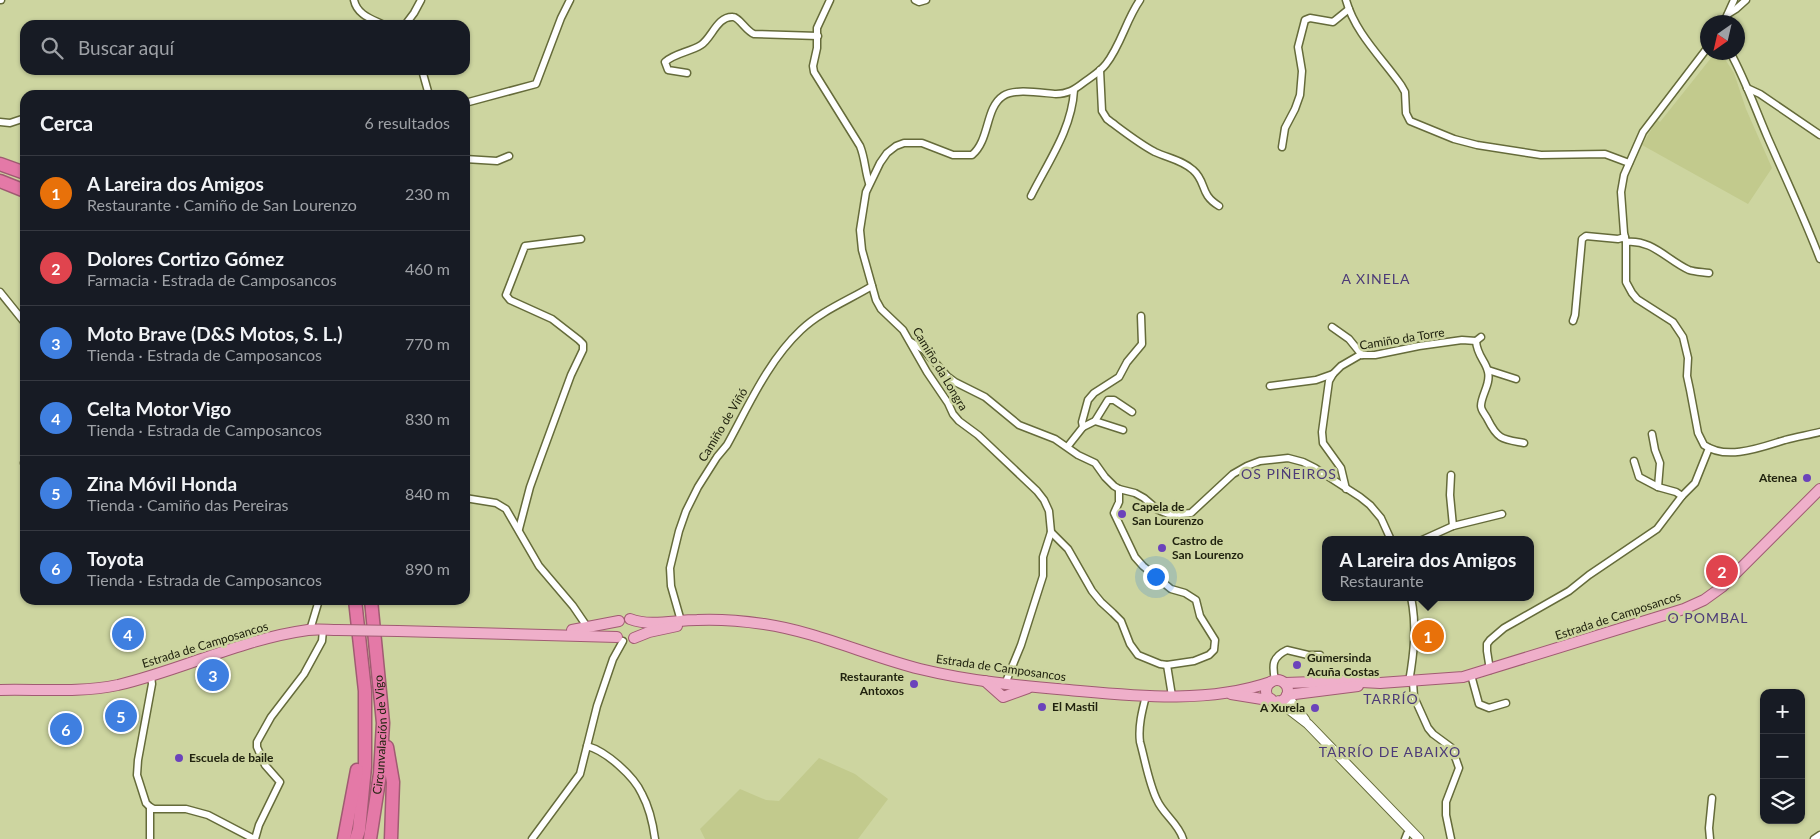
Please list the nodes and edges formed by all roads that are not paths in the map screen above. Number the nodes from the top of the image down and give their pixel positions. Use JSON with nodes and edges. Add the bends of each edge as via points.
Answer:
{"nodes":[{"id":1,"x":354,"y":0,"type":"edge"},
{"id":2,"x":421,"y":0,"type":"edge"},
{"id":3,"x":570,"y":0,"type":"edge"},
{"id":4,"x":830,"y":0,"type":"edge"},
{"id":5,"x":915,"y":0,"type":"edge"},
{"id":6,"x":926,"y":0,"type":"edge"},
{"id":7,"x":1140,"y":0,"type":"edge"},
{"id":8,"x":1346,"y":0,"type":"edge"},
{"id":9,"x":1734,"y":0,"type":"edge"},
{"id":10,"x":1746,"y":0,"type":"edge"},
{"id":11,"x":1349,"y":9,"type":"junction"},
{"id":12,"x":1727,"y":15,"type":"joint"},
{"id":13,"x":374,"y":20,"type":"edge"},
{"id":14,"x":409,"y":20,"type":"edge"},
{"id":15,"x":818,"y":36,"type":"junction"},
{"id":16,"x":1700,"y":57,"type":"edge"},
{"id":17,"x":1734,"y":60,"type":"edge"},
{"id":18,"x":1100,"y":70,"type":"junction"},
{"id":19,"x":686,"y":73,"type":"dead end"},
{"id":20,"x":423,"y":75,"type":"edge"},
{"id":21,"x":1747,"y":88,"type":"junction"},
{"id":22,"x":428,"y":90,"type":"edge"},
{"id":23,"x":1074,"y":90,"type":"junction"},
{"id":24,"x":470,"y":102,"type":"edge"},
{"id":25,"x":20,"y":120,"type":"edge"},
{"id":26,"x":0,"y":122,"type":"edge"},
{"id":27,"x":1820,"y":135,"type":"edge"},
{"id":28,"x":1282,"y":147,"type":"dead end"},
{"id":29,"x":508,"y":156,"type":"dead end"},
{"id":30,"x":470,"y":159,"type":"edge"},
{"id":31,"x":1629,"y":163,"type":"junction"},
{"id":32,"x":0,"y":164,"type":"edge"},
{"id":33,"x":20,"y":171,"type":"edge"},
{"id":34,"x":0,"y":181,"type":"edge"},
{"id":35,"x":869,"y":183,"type":"junction"},
{"id":36,"x":20,"y":189,"type":"edge"},
{"id":37,"x":1030,"y":196,"type":"dead end"},
{"id":38,"x":1219,"y":206,"type":"dead end"},
{"id":39,"x":581,"y":239,"type":"dead end"},
{"id":40,"x":1625,"y":240,"type":"junction"},
{"id":41,"x":1820,"y":259,"type":"edge"},
{"id":42,"x":1709,"y":273,"type":"dead end"},
{"id":43,"x":872,"y":286,"type":"junction"},
{"id":44,"x":0,"y":292,"type":"edge"},
{"id":45,"x":20,"y":316,"type":"edge"},
{"id":46,"x":1142,"y":316,"type":"dead end"},
{"id":47,"x":1573,"y":321,"type":"dead end"},
{"id":48,"x":1332,"y":327,"type":"dead end"},
{"id":49,"x":909,"y":340,"type":"junction"},
{"id":50,"x":1362,"y":355,"type":"junction"},
{"id":51,"x":1488,"y":370,"type":"junction"},
{"id":52,"x":1333,"y":374,"type":"junction"},
{"id":53,"x":1516,"y":379,"type":"dead end"},
{"id":54,"x":1270,"y":386,"type":"dead end"},
{"id":55,"x":1132,"y":412,"type":"dead end"},
{"id":56,"x":1095,"y":421,"type":"junction"},
{"id":57,"x":1083,"y":427,"type":"junction"},
{"id":58,"x":1123,"y":430,"type":"dead end"},
{"id":59,"x":1820,"y":432,"type":"edge"},
{"id":60,"x":1652,"y":434,"type":"dead end"},
{"id":61,"x":1524,"y":443,"type":"dead end"},
{"id":62,"x":1068,"y":446,"type":"junction"},
{"id":63,"x":1709,"y":448,"type":"junction"},
{"id":64,"x":1634,"y":461,"type":"dead end"},
{"id":65,"x":1450,"y":475,"type":"dead end"},
{"id":66,"x":1658,"y":487,"type":"junction"},
{"id":67,"x":1820,"y":488,"type":"edge"},
{"id":68,"x":1119,"y":489,"type":"junction"},
{"id":69,"x":1346,"y":489,"type":"junction"},
{"id":70,"x":1682,"y":496,"type":"junction"},
{"id":71,"x":470,"y":499,"type":"edge"},
{"id":72,"x":1502,"y":514,"type":"dead end"},
{"id":73,"x":1453,"y":526,"type":"junction"},
{"id":74,"x":519,"y":529,"type":"junction"},
{"id":75,"x":1050,"y":532,"type":"junction"},
{"id":76,"x":1389,"y":536,"type":"edge"},
{"id":77,"x":1431,"y":536,"type":"edge"},
{"id":78,"x":1412,"y":601,"type":"edge"},
{"id":79,"x":318,"y":605,"type":"edge"},
{"id":80,"x":356,"y":605,"type":"edge"},
{"id":81,"x":371,"y":605,"type":"edge"},
{"id":82,"x":630,"y":619,"type":"junction"},
{"id":83,"x":619,"y":621,"type":"junction"},
{"id":84,"x":681,"y":621,"type":"junction"},
{"id":85,"x":718,"y":621,"type":"junction"},
{"id":86,"x":586,"y":625,"type":"junction"},
{"id":87,"x":310,"y":630,"type":"junction"},
{"id":88,"x":323,"y":630,"type":"junction"},
{"id":89,"x":539,"y":634,"type":"junction"},
{"id":90,"x":634,"y":638,"type":"junction"},
{"id":91,"x":620,"y":639,"type":"junction"},
{"id":92,"x":1320,"y":655,"type":"dead end"},
{"id":93,"x":1167,"y":665,"type":"junction"},
{"id":94,"x":1490,"y":670,"type":"junction"},
{"id":95,"x":1471,"y":675,"type":"junction"},
{"id":96,"x":151,"y":676,"type":"junction"},
{"id":97,"x":985,"y":681,"type":"junction"},
{"id":98,"x":1273,"y":681,"type":"junction"},
{"id":99,"x":1411,"y":682,"type":"junction"},
{"id":100,"x":1285,"y":683,"type":"junction"},
{"id":101,"x":1380,"y":683,"type":"junction"},
{"id":102,"x":1005,"y":684,"type":"junction"},
{"id":103,"x":1031,"y":687,"type":"junction"},
{"id":104,"x":0,"y":690,"type":"edge"},
{"id":105,"x":365,"y":691,"type":"junction"},
{"id":106,"x":1227,"y":693,"type":"junction"},
{"id":107,"x":1004,"y":694,"type":"junction"},
{"id":108,"x":1306,"y":694,"type":"junction"},
{"id":109,"x":1287,"y":695,"type":"junction"},
{"id":110,"x":1146,"y":696,"type":"junction"},
{"id":111,"x":1172,"y":696,"type":"junction"},
{"id":112,"x":1274,"y":700,"type":"junction"},
{"id":113,"x":1506,"y":703,"type":"dead end"},
{"id":114,"x":1297,"y":706,"type":"junction"},
{"id":115,"x":383,"y":723,"type":"junction"},
{"id":116,"x":1308,"y":724,"type":"junction"},
{"id":117,"x":587,"y":746,"type":"junction"},
{"id":118,"x":1712,"y":798,"type":"dead end"},
{"id":119,"x":150,"y":807,"type":"junction"},
{"id":120,"x":1411,"y":831,"type":"junction"},
{"id":121,"x":1820,"y":835,"type":"edge"},
{"id":122,"x":150,"y":839,"type":"edge"},
{"id":123,"x":255,"y":839,"type":"edge"},
{"id":124,"x":344,"y":839,"type":"edge"},
{"id":125,"x":356,"y":839,"type":"edge"},
{"id":126,"x":370,"y":839,"type":"edge"},
{"id":127,"x":391,"y":839,"type":"edge"},
{"id":128,"x":532,"y":839,"type":"edge"},
{"id":129,"x":655,"y":839,"type":"edge"},
{"id":130,"x":1183,"y":839,"type":"edge"},
{"id":131,"x":1405,"y":839,"type":"edge"},
{"id":132,"x":1419,"y":839,"type":"edge"},
{"id":133,"x":1451,"y":839,"type":"edge"},
{"id":134,"x":1710,"y":839,"type":"edge"},
{"id":135,"x":1814,"y":839,"type":"edge"}],
"edges":[{"from":1,"to":13,"type":"street","via":[[362,14]]},
{"from":2,"to":14,"type":"street"},
{"from":3,"to":24,"type":"street","via":[[536,84]]},
{"from":4,"to":15,"type":"street","via":[[818,21]]},
{"from":5,"to":6,"type":"street"},
{"from":7,"to":18,"type":"street","name":"Camiño da Longra","via":[[1115,50]]},
{"from":8,"to":11,"type":"street"},
{"from":9,"to":12,"type":"street"},
{"from":10,"to":12,"type":"street"},
{"from":11,"to":28,"type":"street","via":[[1333,22],[1305,20],[1298,47],[1302,70],[1300,95]]},
{"from":11,"to":31,"type":"street","via":[[1372,48],[1405,92],[1406,113],[1410,121],[1477,145],[1541,156],[1605,154]]},
{"from":15,"to":19,"type":"street","via":[[754,34],[732,17],[718,25],[699,47],[665,62],[668,70]]},
{"from":15,"to":35,"type":"street","via":[[814,72],[864,154]]},
{"from":16,"to":31,"type":"street","via":[[1649,122]]},
{"from":17,"to":21,"type":"street"},
{"from":18,"to":23,"type":"street","name":"Camiño da Longra"},
{"from":18,"to":38,"type":"street","via":[[1102,111],[1107,119],[1155,152],[1194,170],[1208,197]]},
{"from":20,"to":22,"type":"street"},
{"from":21,"to":27,"type":"street"},
{"from":21,"to":41,"type":"street"},
{"from":23,"to":35,"type":"street","name":"Camiño da Longra","via":[[1059,94],[1007,93],[997,101],[981,143],[972,155],[953,155],[922,143],[904,143],[887,153]]},
{"from":23,"to":37,"type":"street","via":[[1066,130]]},
{"from":25,"to":26,"type":"street"},
{"from":29,"to":30,"type":"street","via":[[497,161]]},
{"from":31,"to":40,"type":"street","via":[[1621,184]]},
{"from":32,"to":33,"type":"highway"},
{"from":34,"to":36,"type":"highway"},
{"from":35,"to":43,"type":"street","name":"Camiño da Longra","via":[[860,241]]},
{"from":39,"to":74,"type":"street","via":[[525,246],[506,295],[510,300],[552,319],[583,344],[533,479]]},
{"from":40,"to":42,"type":"street","via":[[1646,244],[1688,269]]},
{"from":40,"to":47,"type":"street","via":[[1586,236],[1582,239]]},
{"from":40,"to":63,"type":"street","via":[[1628,287],[1637,299],[1673,322],[1683,338],[1698,433]]},
{"from":43,"to":49,"type":"street","name":"Camiño da Longra","via":[[881,309]]},
{"from":43,"to":84,"type":"street","name":"Camiño de Viñó","via":[[816,318],[780,352],[727,445],[698,488],[679,531],[670,568],[671,586]]},
{"from":44,"to":45,"type":"street"},
{"from":46,"to":57,"type":"street","via":[[1142,344],[1119,377],[1088,400]]},
{"from":48,"to":50,"type":"street"},
{"from":49,"to":62,"type":"street","via":[[924,350],[955,382],[985,397],[1020,425]]},
{"from":49,"to":75,"type":"street","name":"Camiño da Longra","via":[[959,421],[1038,491],[1048,511]]},
{"from":50,"to":51,"type":"street","name":"Camiño da Torre","via":[[1478,339],[1476,349]]},
{"from":50,"to":52,"type":"street","name":"Camiño da Torre","via":[[1348,361]]},
{"from":51,"to":53,"type":"street"},
{"from":51,"to":61,"type":"street","via":[[1482,410],[1498,437]]},
{"from":52,"to":54,"type":"street","via":[[1316,380]]},
{"from":52,"to":69,"type":"street","via":[[1329,381],[1323,443],[1341,468]]},
{"from":55,"to":56,"type":"street","via":[[1111,399]]},
{"from":56,"to":57,"type":"street"},
{"from":56,"to":58,"type":"street"},
{"from":57,"to":62,"type":"street"},
{"from":59,"to":63,"type":"street","via":[[1751,451]]},
{"from":60,"to":66,"type":"street","via":[[1660,463]]},
{"from":62,"to":68,"type":"street","via":[[1095,463],[1105,478]]},
{"from":63,"to":70,"type":"street","via":[[1695,483]]},
{"from":64,"to":66,"type":"street","via":[[1639,477]]},
{"from":65,"to":73,"type":"street"},
{"from":66,"to":70,"type":"street"},
{"from":67,"to":94,"type":"main road","name":"Estrada de Camposancos","via":[[1736,574],[1704,600]]},
{"from":68,"to":69,"type":"street","via":[[1135,493],[1158,510],[1183,515],[1191,513],[1233,474],[1247,466],[1288,458],[1315,468]]},
{"from":68,"to":93,"type":"street","via":[[1119,502],[1114,513],[1135,556],[1158,580],[1196,600],[1200,616],[1215,640],[1214,650],[1209,655]]},
{"from":69,"to":76,"type":"street","via":[[1370,505],[1381,518]]},
{"from":70,"to":94,"type":"street","via":[[1657,529],[1569,591],[1496,634],[1487,644]]},
{"from":71,"to":74,"type":"street","via":[[502,506]]},
{"from":72,"to":73,"type":"street"},
{"from":73,"to":77,"type":"street"},
{"from":74,"to":86,"type":"street","via":[[539,566]]},
{"from":75,"to":93,"type":"street","via":[[1068,549],[1092,591],[1120,621],[1138,655]]},
{"from":75,"to":102,"type":"street","name":"Camiño da Longra","via":[[1043,557],[1043,576]]},
{"from":78,"to":99,"type":"street","via":[[1415,643]]},
{"from":79,"to":87,"type":"street"},
{"from":80,"to":105,"type":"highway","name":"Circunvalación de Vigo"},
{"from":81,"to":115,"type":"highway","name":"Circunvalación de Vigo"},
{"from":82,"to":83,"type":"main road","name":"Estrada de Camposancos"},
{"from":82,"to":84,"type":"main road","name":"Estrada de Camposancos","via":[[641,623]]},
{"from":82,"to":90,"type":"main road","via":[[637,628]]},
{"from":83,"to":86,"type":"main road","name":"Estrada de Camposancos"},
{"from":83,"to":91,"type":"main road","via":[[615,627]]},
{"from":84,"to":85,"type":"main road","name":"Estrada de Camposancos"},
{"from":85,"to":90,"type":"main road","name":"Estrada de Camposancos","via":[[676,626]]},
{"from":85,"to":97,"type":"main road","name":"Estrada de Camposancos","via":[[784,627],[919,669]]},
{"from":86,"to":89,"type":"main road","name":"Estrada de Camposancos"},
{"from":87,"to":88,"type":"main road","name":"Estrada de Camposancos"},
{"from":87,"to":96,"type":"main road","name":"Estrada de Camposancos","via":[[255,641]]},
{"from":88,"to":89,"type":"main road","name":"Estrada de Camposancos","bridge":true},
{"from":88,"to":123,"type":"street","via":[[322,641],[304,674],[271,717],[257,742],[265,765],[280,782]]},
{"from":89,"to":91,"type":"main road","name":"Estrada de Camposancos"},
{"from":90,"to":91,"type":"main road","name":"Estrada de Camposancos"},
{"from":91,"to":117,"type":"street"},
{"from":92,"to":98,"type":"street","via":[[1281,652],[1273,664]]},
{"from":93,"to":111,"type":"street"},
{"from":94,"to":95,"type":"main road","name":"Estrada de Camposancos"},
{"from":95,"to":99,"type":"main road","name":"Estrada de Camposancos"},
{"from":95,"to":113,"type":"street","via":[[1479,704],[1489,708]]},
{"from":96,"to":104,"type":"main road","name":"Estrada de Camposancos","via":[[82,689]]},
{"from":96,"to":119,"type":"street","via":[[137,776]]},
{"from":97,"to":102,"type":"main road","name":"Estrada de Camposancos"},
{"from":97,"to":107,"type":"main road"},
{"from":98,"to":100,"type":"main road","name":"Estrada de Camposancos"},
{"from":98,"to":106,"type":"main road","name":"Estrada de Camposancos"},
{"from":98,"to":112,"type":"main road","via":[[1267,693]]},
{"from":99,"to":101,"type":"main road","name":"Estrada de Camposancos"},
{"from":99,"to":133,"type":"street","via":[[1428,728],[1452,748],[1459,768],[1446,802]]},
{"from":100,"to":101,"type":"main road","name":"Estrada de Camposancos"},
{"from":100,"to":109,"type":"main road"},
{"from":101,"to":108,"type":"main road","name":"Estrada de Camposancos"},
{"from":102,"to":103,"type":"main road","name":"Estrada de Camposancos"},
{"from":102,"to":107,"type":"main road","via":[[1000,689]]},
{"from":103,"to":107,"type":"main road"},
{"from":103,"to":110,"type":"main road","name":"Estrada de Camposancos"},
{"from":105,"to":124,"type":"highway","via":[[360,703],[357,764]]},
{"from":105,"to":125,"type":"highway","name":"Circunvalación de Vigo","via":[[365,767]]},
{"from":106,"to":111,"type":"main road","name":"Estrada de Camposancos"},
{"from":106,"to":112,"type":"main road","name":"Estrada de Camposancos"},
{"from":108,"to":109,"type":"main road","name":"Estrada de Camposancos"},
{"from":108,"to":114,"type":"street"},
{"from":109,"to":112,"type":"main road","name":"Estrada de Camposancos","via":[[1283,700]]},
{"from":109,"to":114,"type":"street"},
{"from":110,"to":111,"type":"main road","name":"Estrada de Camposancos"},
{"from":110,"to":130,"type":"street","via":[[1140,742],[1157,800]]},
{"from":112,"to":116,"type":"street"},
{"from":114,"to":116,"type":"street"},
{"from":115,"to":126,"type":"highway","name":"Circunvalación de Vigo","via":[[380,774]]},
{"from":115,"to":127,"type":"highway","via":[[393,782]]},
{"from":116,"to":120,"type":"street"},
{"from":117,"to":128,"type":"street","via":[[580,774]]},
{"from":117,"to":129,"type":"street","via":[[597,749],[618,765],[638,786],[654,827]]},
{"from":118,"to":134,"type":"street"},
{"from":119,"to":122,"type":"street"},
{"from":119,"to":123,"type":"street","via":[[186,809]]},
{"from":120,"to":131,"type":"street"},
{"from":120,"to":132,"type":"street"},
{"from":121,"to":135,"type":"street"}]}
